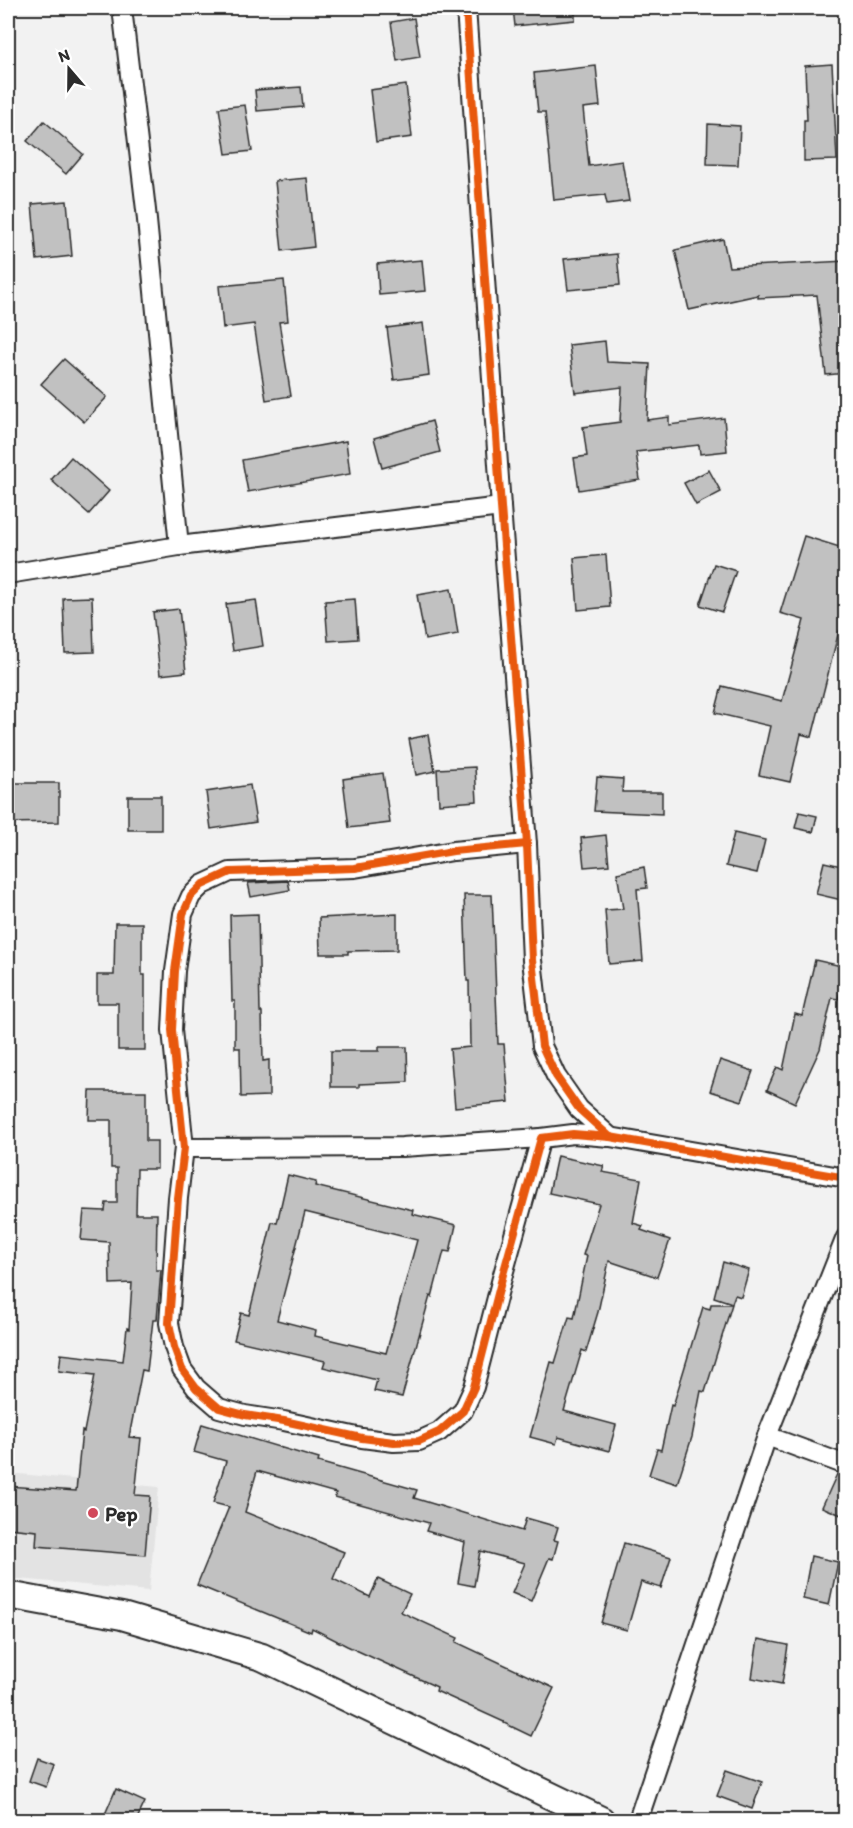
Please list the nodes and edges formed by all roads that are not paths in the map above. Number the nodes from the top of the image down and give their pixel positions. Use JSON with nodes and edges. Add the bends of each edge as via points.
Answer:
{"nodes":[{"id":1,"x":122,"y":8,"type":"edge"},
{"id":2,"x":466,"y":8,"type":"edge"},
{"id":3,"x":501,"y":507,"type":"junction"},
{"id":4,"x":179,"y":546,"type":"junction"},
{"id":5,"x":8,"y":574,"type":"edge"},
{"id":6,"x":527,"y":844,"type":"junction"},
{"id":7,"x":610,"y":1137,"type":"junction"},
{"id":8,"x":541,"y":1138,"type":"junction"},
{"id":9,"x":184,"y":1148,"type":"junction"},
{"id":10,"x":846,"y":1178,"type":"edge"},
{"id":11,"x":846,"y":1237,"type":"edge"},
{"id":12,"x":767,"y":1436,"type":"junction"},
{"id":13,"x":846,"y":1464,"type":"edge"},
{"id":14,"x":8,"y":1595,"type":"edge"},
{"id":15,"x":601,"y":1821,"type":"edge"},
{"id":16,"x":638,"y":1821,"type":"edge"}],
"edges":[{"from":1,"to":4,"type":"street"},
{"from":2,"to":3,"type":"street"},
{"from":3,"to":4,"type":"street"},
{"from":3,"to":6,"type":"street"},
{"from":4,"to":5,"type":"street"},
{"from":6,"to":7,"type":"street","via":[[532,960],[542,1046],[556,1076],[579,1109]]},
{"from":6,"to":9,"type":"street","via":[[453,851],[355,868],[230,872],[202,885],[191,896],[183,914],[175,971],[172,1030]]},
{"from":7,"to":8,"type":"street","via":[[573,1134]]},
{"from":7,"to":10,"type":"street"},
{"from":8,"to":9,"type":"street","via":[[402,1147]]},
{"from":8,"to":9,"type":"street","via":[[474,1387],[463,1411],[439,1432],[419,1441],[394,1442],[219,1408],[182,1369],[169,1323]]},
{"from":11,"to":12,"type":"street"},
{"from":12,"to":13,"type":"street"},
{"from":12,"to":16,"type":"street"},
{"from":14,"to":15,"type":"main road","via":[[122,1616],[262,1657]]}]}
